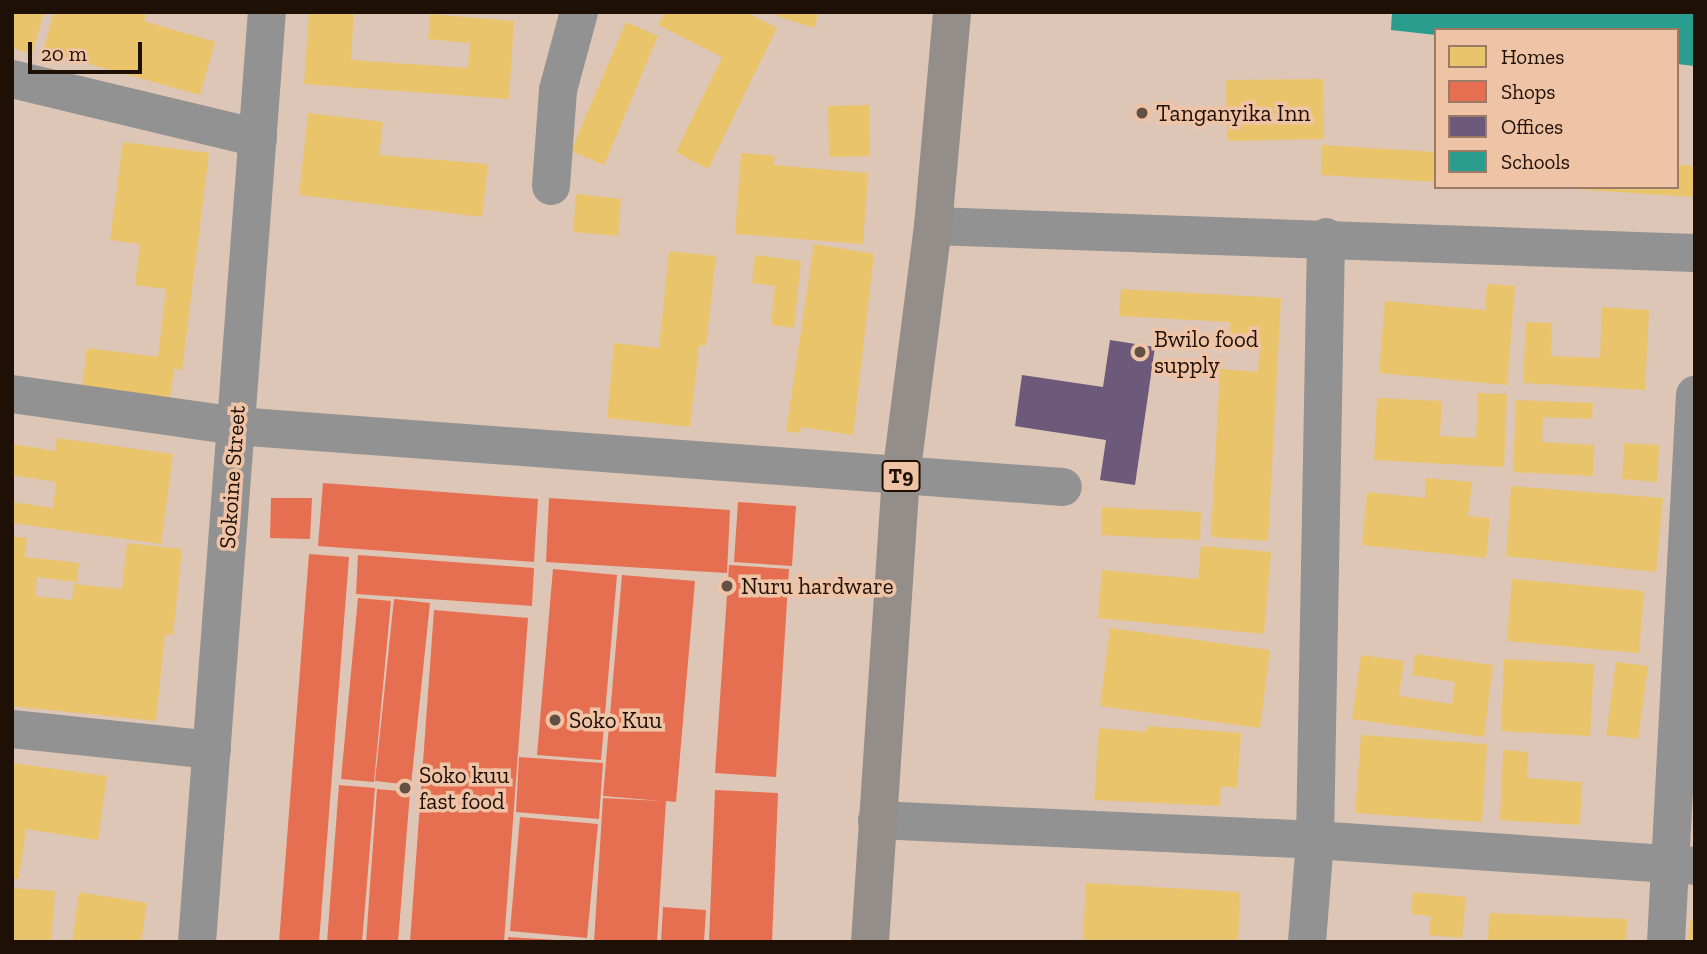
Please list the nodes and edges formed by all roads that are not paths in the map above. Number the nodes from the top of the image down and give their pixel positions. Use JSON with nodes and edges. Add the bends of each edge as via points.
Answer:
{"nodes":[{"id":1,"x":267,"y":12,"type":"edge"},
{"id":2,"x":579,"y":12,"type":"edge"},
{"id":3,"x":952,"y":12,"type":"edge"},
{"id":4,"x":12,"y":79,"type":"edge"},
{"id":5,"x":258,"y":138,"type":"junction"},
{"id":6,"x":551,"y":186,"type":"dead end"},
{"id":7,"x":933,"y":226,"type":"junction"},
{"id":8,"x":1326,"y":237,"type":"junction"},
{"id":9,"x":1695,"y":253,"type":"edge"},
{"id":10,"x":12,"y":394,"type":"edge"},
{"id":11,"x":1695,"y":395,"type":"edge"},
{"id":12,"x":236,"y":426,"type":"junction"},
{"id":13,"x":901,"y":476,"type":"junction"},
{"id":14,"x":1063,"y":487,"type":"dead end"},
{"id":15,"x":12,"y":729,"type":"edge"},
{"id":16,"x":212,"y":750,"type":"junction"},
{"id":17,"x":877,"y":820,"type":"junction"},
{"id":18,"x":1315,"y":840,"type":"junction"},
{"id":19,"x":1683,"y":865,"type":"edge"},
{"id":20,"x":197,"y":942,"type":"edge"},
{"id":21,"x":870,"y":942,"type":"edge"},
{"id":22,"x":1307,"y":942,"type":"edge"},
{"id":23,"x":1666,"y":942,"type":"edge"}],
"edges":[{"from":1,"to":5,"type":"street","name":"Sokoine Street"},
{"from":2,"to":6,"type":"street","via":[[558,90]]},
{"from":3,"to":7,"type":"highway","number":"T9"},
{"from":4,"to":5,"type":"street"},
{"from":5,"to":12,"type":"street","name":"Sokoine Street"},
{"from":7,"to":8,"type":"street"},
{"from":7,"to":13,"type":"highway","number":"T9"},
{"from":8,"to":9,"type":"street"},
{"from":8,"to":18,"type":"street"},
{"from":10,"to":12,"type":"street"},
{"from":11,"to":19,"type":"street"},
{"from":12,"to":13,"type":"street"},
{"from":12,"to":16,"type":"street","name":"Sokoine Street"},
{"from":13,"to":14,"type":"street"},
{"from":13,"to":17,"type":"highway","number":"T9"},
{"from":15,"to":16,"type":"street"},
{"from":16,"to":20,"type":"street","name":"Sokoine Street"},
{"from":17,"to":18,"type":"street"},
{"from":17,"to":21,"type":"highway","number":"T9"},
{"from":18,"to":19,"type":"street"},
{"from":18,"to":22,"type":"street"},
{"from":19,"to":23,"type":"street"}]}
